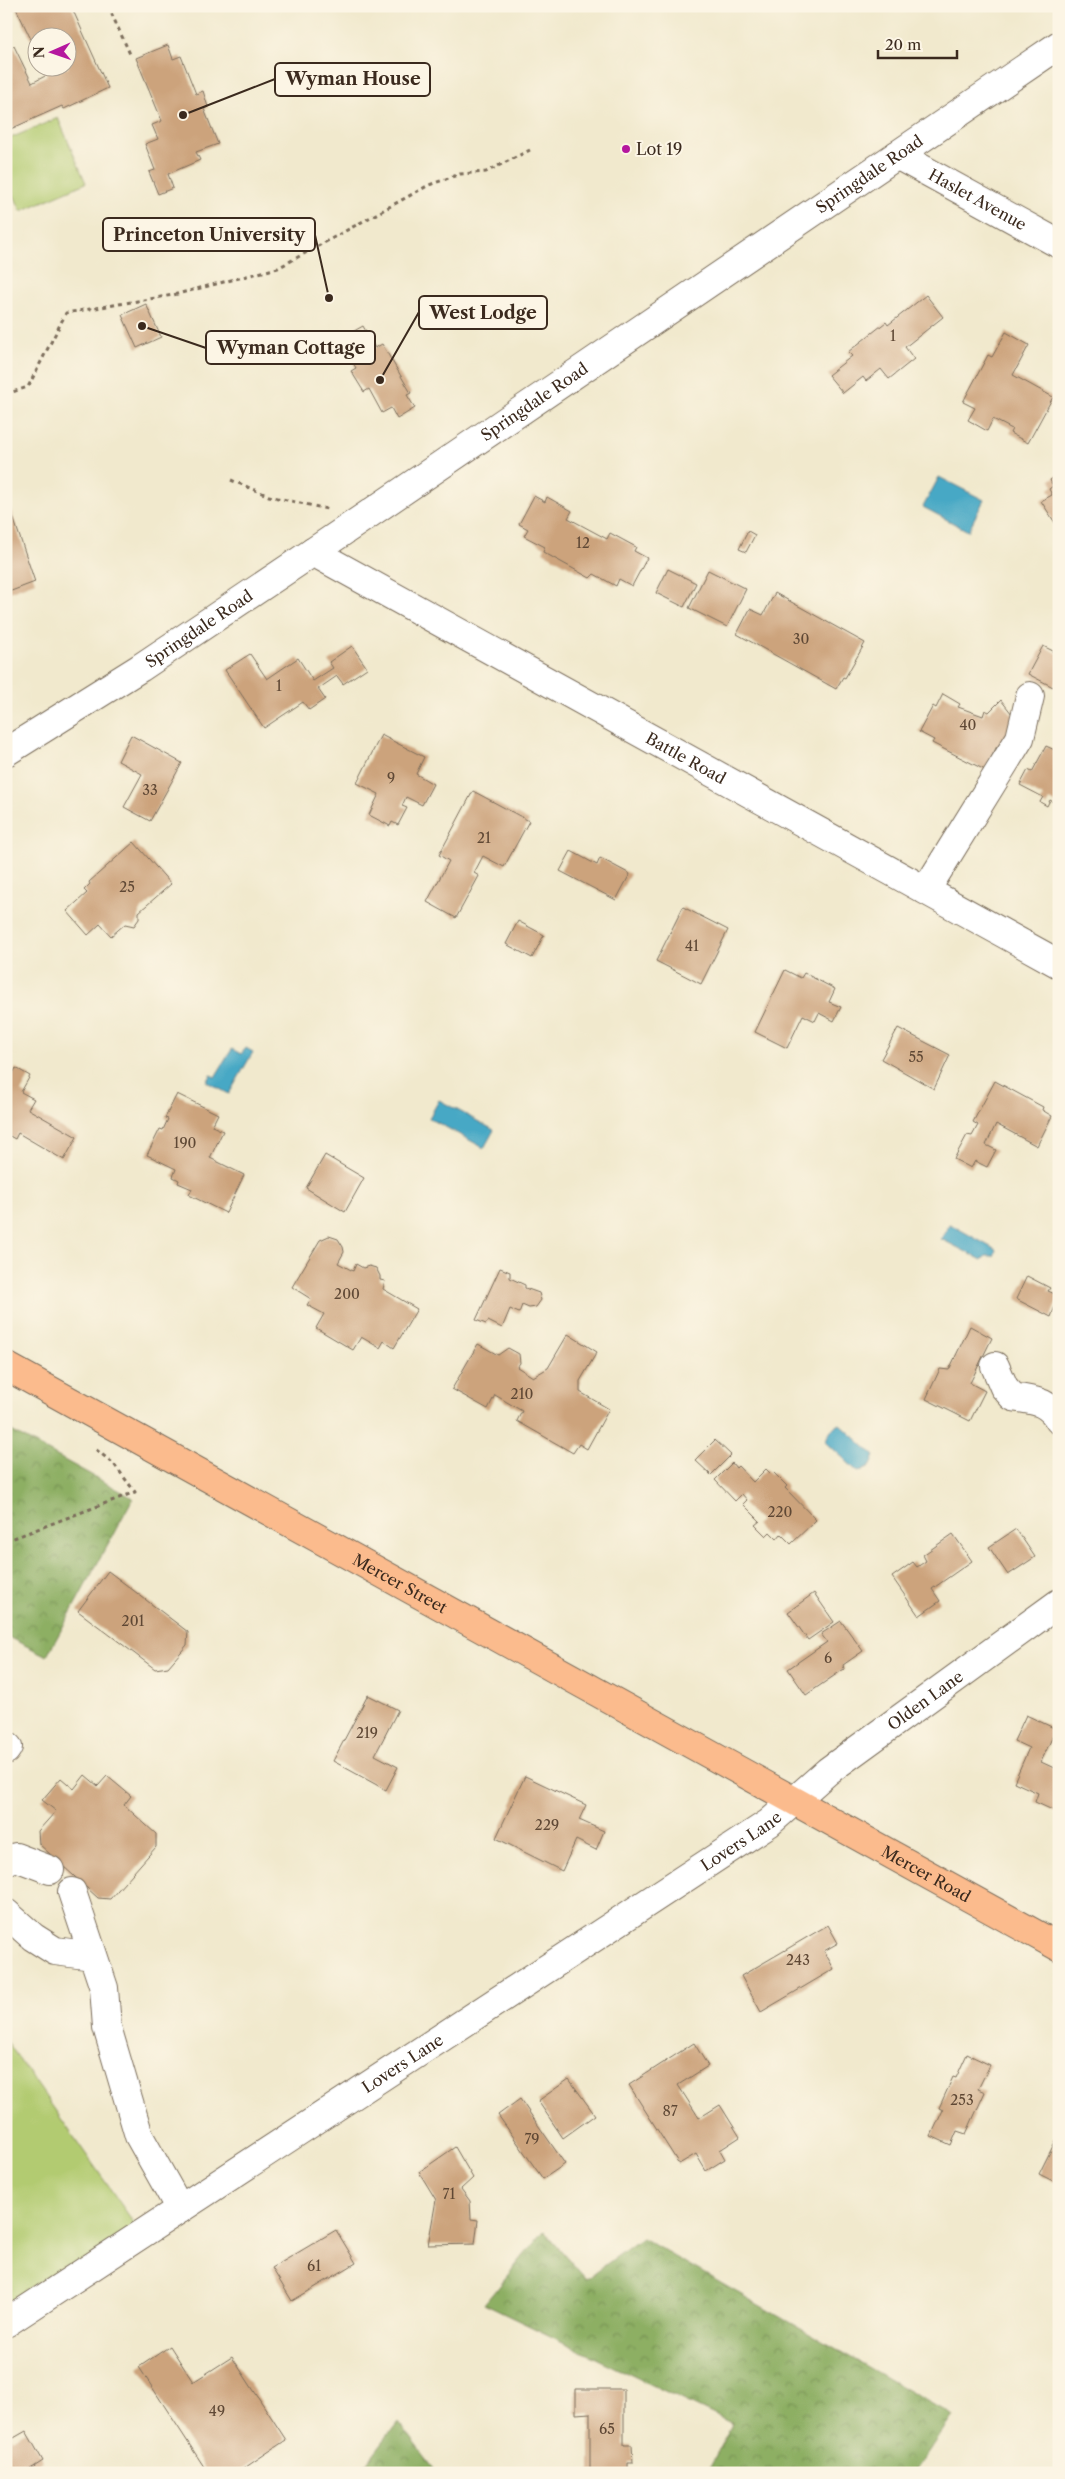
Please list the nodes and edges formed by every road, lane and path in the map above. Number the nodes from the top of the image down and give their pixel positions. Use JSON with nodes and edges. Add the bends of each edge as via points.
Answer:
{"nodes":[{"id":1,"x":108,"y":6,"type":"edge"},
{"id":2,"x":1059,"y":45,"type":"edge"},
{"id":3,"x":130,"y":54,"type":"dead end"},
{"id":4,"x":530,"y":150,"type":"dead end"},
{"id":5,"x":897,"y":155,"type":"junction"},
{"id":6,"x":1059,"y":244,"type":"edge"},
{"id":7,"x":6,"y":394,"type":"edge"},
{"id":8,"x":231,"y":480,"type":"dead end"},
{"id":9,"x":335,"y":510,"type":"dead end"},
{"id":10,"x":313,"y":552,"type":"junction"},
{"id":11,"x":1030,"y":696,"type":"dead end"},
{"id":12,"x":6,"y":752,"type":"edge"},
{"id":13,"x":926,"y":890,"type":"junction"},
{"id":14,"x":1059,"y":964,"type":"edge"},
{"id":15,"x":6,"y":1366,"type":"edge"},
{"id":16,"x":995,"y":1366,"type":"dead end"},
{"id":17,"x":1059,"y":1420,"type":"edge"},
{"id":18,"x":91,"y":1446,"type":"dead end"},
{"id":19,"x":6,"y":1541,"type":"edge"},
{"id":20,"x":1059,"y":1603,"type":"edge"},
{"id":21,"x":795,"y":1800,"type":"junction"},
{"id":22,"x":6,"y":1861,"type":"edge"},
{"id":23,"x":50,"y":1870,"type":"dead end"},
{"id":24,"x":72,"y":1892,"type":"dead end"},
{"id":25,"x":6,"y":1913,"type":"edge"},
{"id":26,"x":1059,"y":1946,"type":"edge"},
{"id":27,"x":94,"y":1956,"type":"junction"},
{"id":28,"x":180,"y":2209,"type":"junction"},
{"id":29,"x":6,"y":2323,"type":"edge"}],
"edges":[{"from":1,"to":3,"type":"path"},
{"from":2,"to":5,"type":"street","name":"Springdale Road"},
{"from":4,"to":7,"type":"path","via":[[486,172],[460,174],[429,185],[278,268],[173,295],[66,313],[28,387]]},
{"from":5,"to":6,"type":"street","name":"Haslet Avenue"},
{"from":5,"to":10,"type":"street","name":"Springdale Road"},
{"from":8,"to":9,"type":"path","via":[[269,496]]},
{"from":10,"to":12,"type":"street","name":"Springdale Road","via":[[140,668]]},
{"from":10,"to":13,"type":"street","name":"Battle Road"},
{"from":11,"to":13,"type":"street","via":[[1020,738]]},
{"from":13,"to":14,"type":"street","name":"Battle Road"},
{"from":15,"to":21,"type":"main road","name":"Mercer Street"},
{"from":16,"to":17,"type":"street","via":[[1013,1397],[1052,1408]]},
{"from":18,"to":19,"type":"path","via":[[114,1464],[135,1492]]},
{"from":20,"to":21,"type":"street","name":"Olden Lane","via":[[828,1771]]},
{"from":21,"to":26,"type":"main road","name":"Mercer Road"},
{"from":21,"to":28,"type":"street","name":"Lovers Lane","via":[[769,1823]]},
{"from":22,"to":23,"type":"street","via":[[16,1857]]},
{"from":24,"to":27,"type":"street"},
{"from":25,"to":27,"type":"street","via":[[55,1951]]},
{"from":27,"to":28,"type":"street","via":[[104,1988],[107,2027],[139,2136]]},
{"from":28,"to":29,"type":"street","name":"Lovers Lane"}]}
